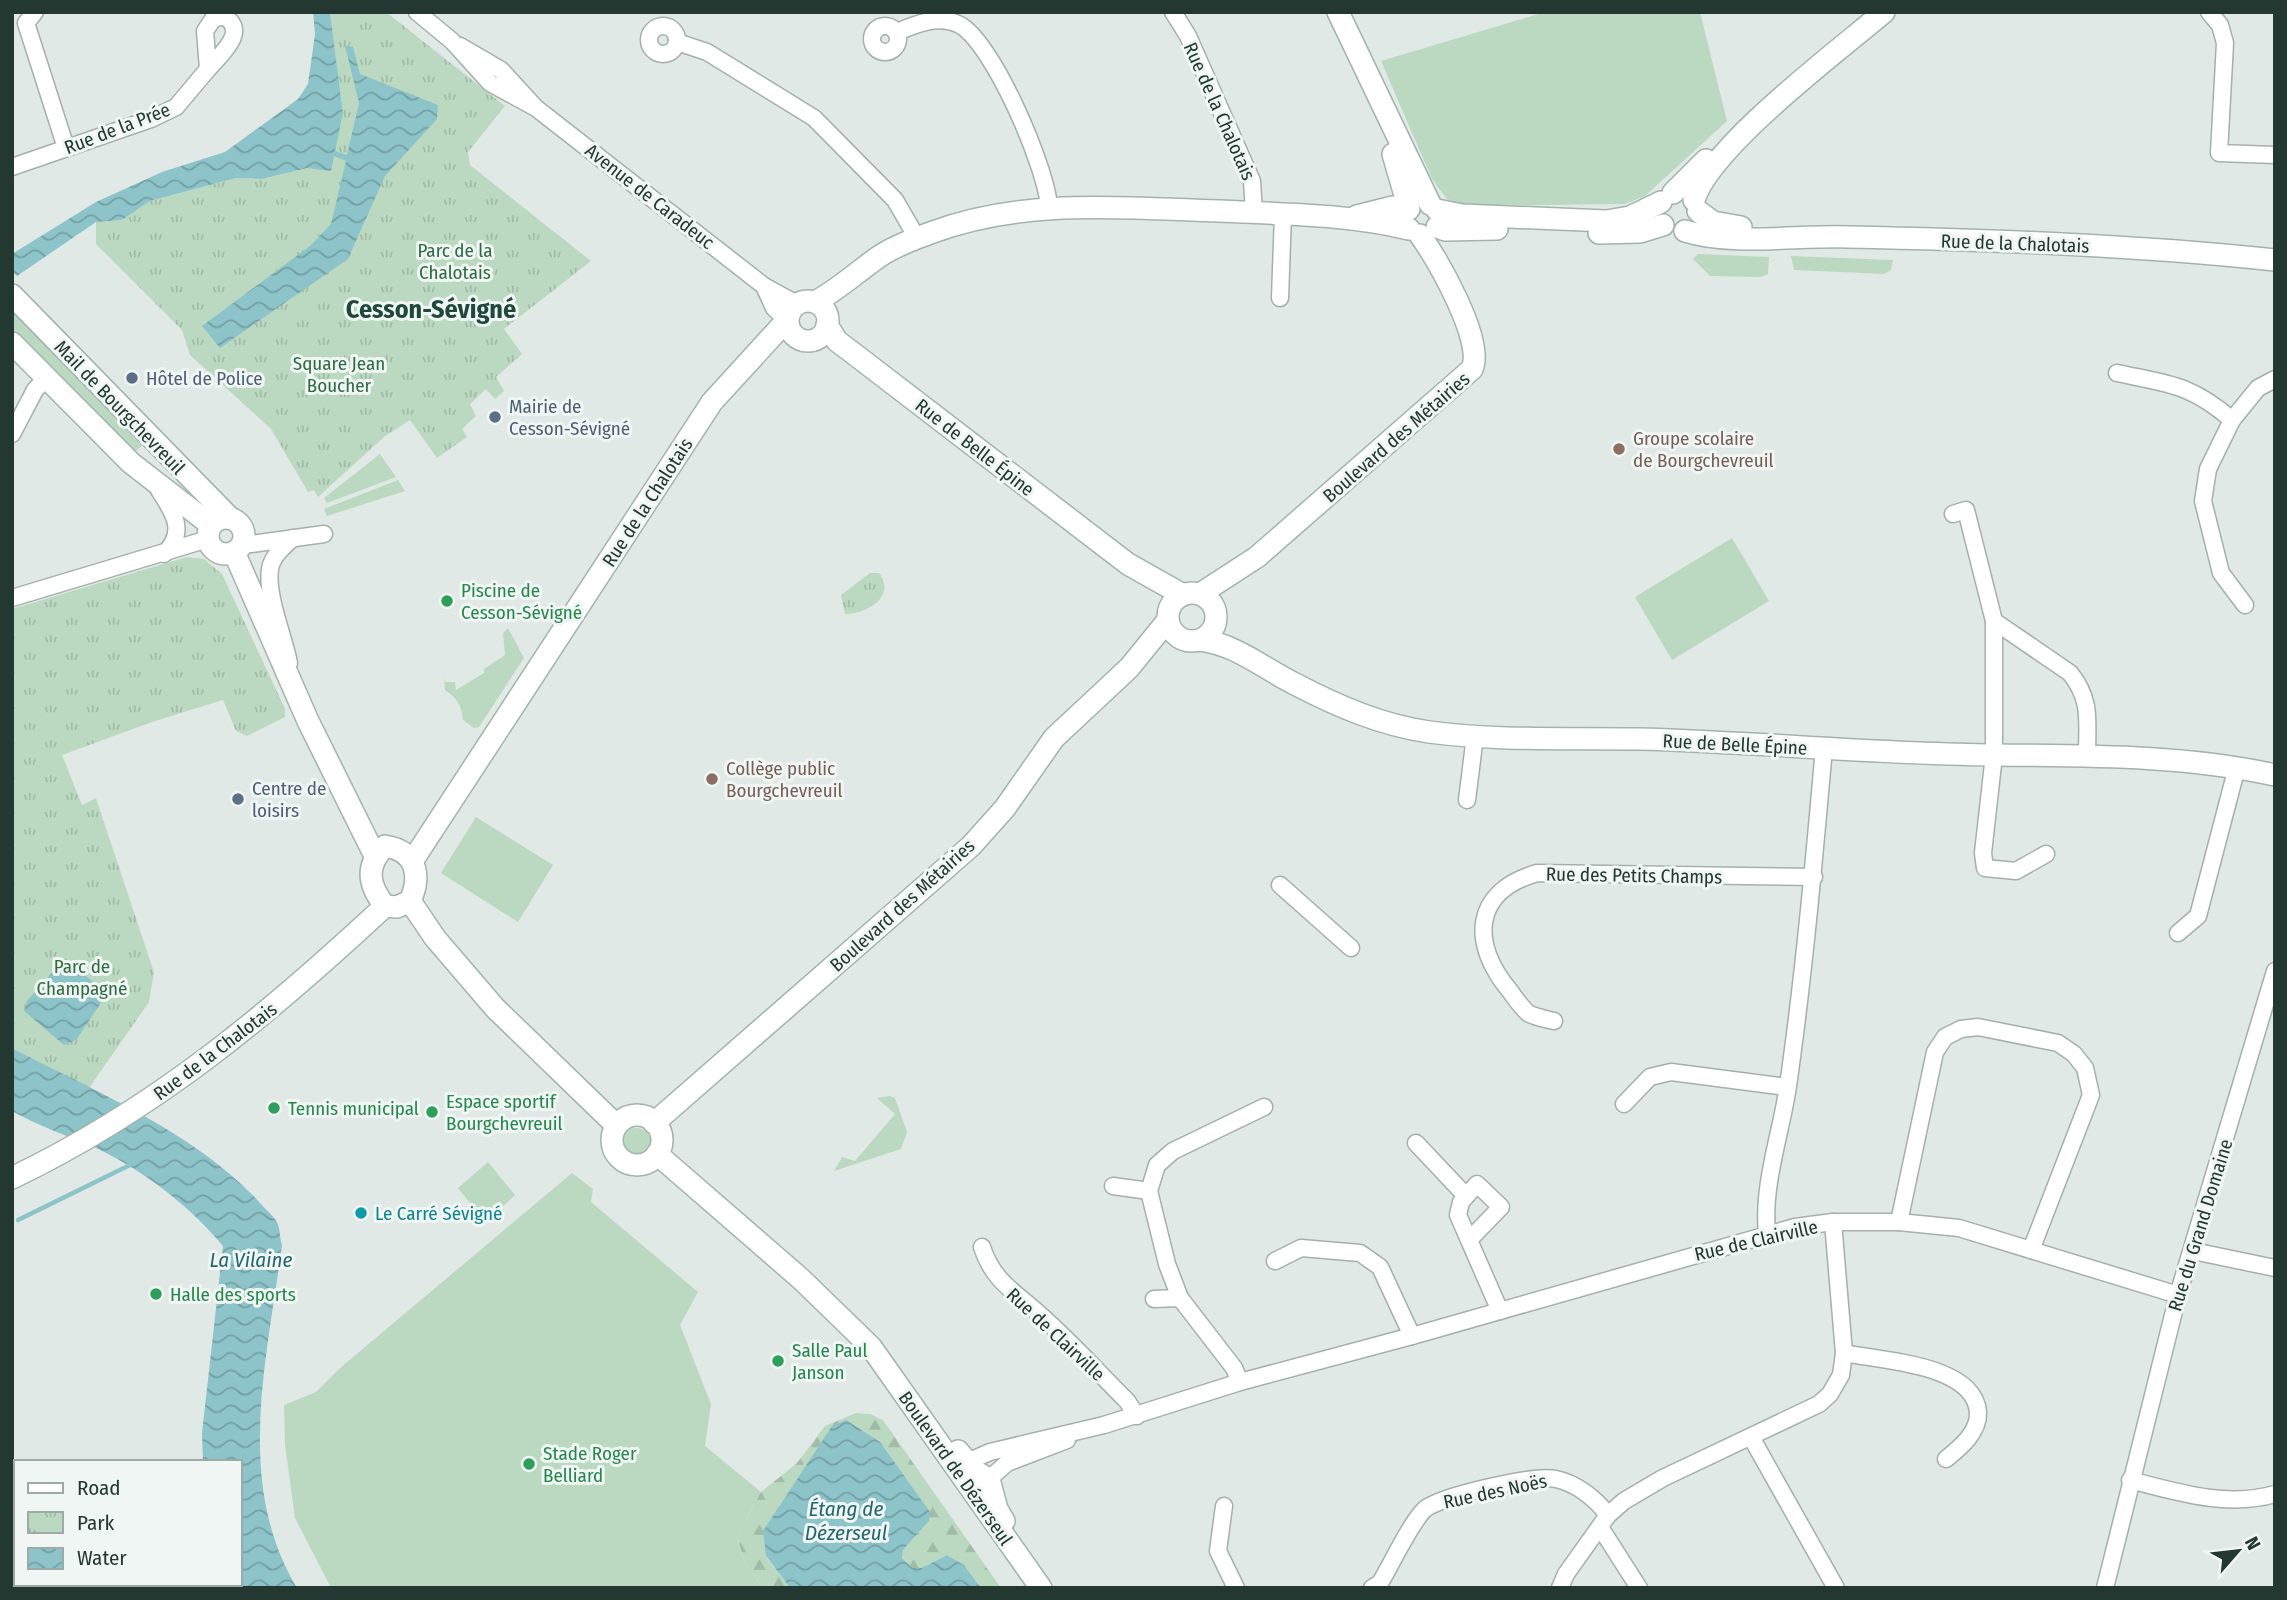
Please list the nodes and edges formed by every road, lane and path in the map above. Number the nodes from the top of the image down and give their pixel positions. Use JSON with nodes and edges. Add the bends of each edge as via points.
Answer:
{"nodes":[{"id":1,"x":417,"y":12,"type":"edge"},
{"id":2,"x":1174,"y":12,"type":"edge"},
{"id":3,"x":1338,"y":12,"type":"edge"},
{"id":4,"x":1884,"y":12,"type":"edge"},
{"id":5,"x":2209,"y":12,"type":"edge"},
{"id":6,"x":25,"y":17,"type":"edge"},
{"id":7,"x":897,"y":32,"type":"dead end"},
{"id":8,"x":677,"y":42,"type":"dead end"},
{"id":9,"x":208,"y":69,"type":"dead end"},
{"id":10,"x":1737,"y":139,"type":"junction"},
{"id":11,"x":66,"y":148,"type":"junction"},
{"id":12,"x":2275,"y":155,"type":"edge"},
{"id":13,"x":12,"y":167,"type":"edge"},
{"id":14,"x":1667,"y":198,"type":"junction"},
{"id":15,"x":1696,"y":206,"type":"junction"},
{"id":16,"x":1049,"y":208,"type":"junction"},
{"id":17,"x":1254,"y":213,"type":"junction"},
{"id":18,"x":1283,"y":214,"type":"junction"},
{"id":19,"x":1423,"y":219,"type":"junction"},
{"id":20,"x":1663,"y":225,"type":"junction"},
{"id":21,"x":1685,"y":231,"type":"junction"},
{"id":22,"x":1847,"y":236,"type":"junction"},
{"id":23,"x":917,"y":238,"type":"junction"},
{"id":24,"x":2275,"y":247,"type":"edge"},
{"id":25,"x":2183,"y":250,"type":"junction"},
{"id":26,"x":2275,"y":260,"type":"edge"},
{"id":27,"x":12,"y":295,"type":"edge"},
{"id":28,"x":1280,"y":299,"type":"dead end"},
{"id":29,"x":808,"y":318,"type":"junction"},
{"id":30,"x":12,"y":343,"type":"edge"},
{"id":31,"x":2117,"y":373,"type":"dead end"},
{"id":32,"x":47,"y":377,"type":"junction"},
{"id":33,"x":2275,"y":379,"type":"edge"},
{"id":34,"x":2232,"y":420,"type":"junction"},
{"id":35,"x":12,"y":434,"type":"edge"},
{"id":36,"x":152,"y":480,"type":"junction"},
{"id":37,"x":1953,"y":514,"type":"dead end"},
{"id":38,"x":216,"y":527,"type":"junction"},
{"id":39,"x":324,"y":534,"type":"dead end"},
{"id":40,"x":293,"y":538,"type":"junction"},
{"id":41,"x":239,"y":547,"type":"junction"},
{"id":42,"x":164,"y":554,"type":"junction"},
{"id":43,"x":1257,"y":557,"type":"junction"},
{"id":44,"x":1128,"y":564,"type":"junction"},
{"id":45,"x":1191,"y":594,"type":"junction"},
{"id":46,"x":12,"y":598,"type":"edge"},
{"id":47,"x":2245,"y":605,"type":"dead end"},
{"id":48,"x":1216,"y":613,"type":"junction"},
{"id":49,"x":1168,"y":617,"type":"junction"},
{"id":50,"x":1994,"y":621,"type":"junction"},
{"id":51,"x":1191,"y":639,"type":"junction"},
{"id":52,"x":1248,"y":655,"type":"junction"},
{"id":53,"x":1129,"y":668,"type":"junction"},
{"id":54,"x":293,"y":683,"type":"junction"},
{"id":55,"x":1475,"y":736,"type":"junction"},
{"id":56,"x":1824,"y":748,"type":"junction"},
{"id":57,"x":2087,"y":754,"type":"junction"},
{"id":58,"x":1994,"y":755,"type":"junction"},
{"id":59,"x":2237,"y":767,"type":"junction"},
{"id":60,"x":2275,"y":775,"type":"edge"},
{"id":61,"x":1467,"y":800,"type":"dead end"},
{"id":62,"x":2046,"y":854,"type":"dead end"},
{"id":63,"x":375,"y":856,"type":"junction"},
{"id":64,"x":413,"y":860,"type":"junction"},
{"id":65,"x":1814,"y":877,"type":"junction"},
{"id":66,"x":1280,"y":886,"type":"dead end"},
{"id":67,"x":379,"y":898,"type":"junction"},
{"id":68,"x":410,"y":901,"type":"junction"},
{"id":69,"x":2178,"y":933,"type":"dead end"},
{"id":70,"x":1351,"y":948,"type":"dead end"},
{"id":71,"x":2275,"y":971,"type":"edge"},
{"id":72,"x":1554,"y":1021,"type":"dead end"},
{"id":73,"x":1787,"y":1087,"type":"junction"},
{"id":74,"x":1624,"y":1104,"type":"dead end"},
{"id":75,"x":1264,"y":1107,"type":"dead end"},
{"id":76,"x":654,"y":1123,"type":"junction"},
{"id":77,"x":616,"y":1125,"type":"junction"},
{"id":78,"x":1416,"y":1143,"type":"dead end"},
{"id":79,"x":657,"y":1154,"type":"junction"},
{"id":80,"x":12,"y":1178,"type":"edge"},
{"id":81,"x":1113,"y":1186,"type":"dead end"},
{"id":82,"x":1149,"y":1191,"type":"junction"},
{"id":83,"x":1466,"y":1196,"type":"junction"},
{"id":84,"x":1833,"y":1222,"type":"junction"},
{"id":85,"x":1899,"y":1222,"type":"junction"},
{"id":86,"x":1767,"y":1233,"type":"junction"},
{"id":87,"x":1470,"y":1240,"type":"junction"},
{"id":88,"x":982,"y":1247,"type":"dead end"},
{"id":89,"x":2031,"y":1250,"type":"junction"},
{"id":90,"x":2193,"y":1251,"type":"junction"},
{"id":91,"x":1275,"y":1261,"type":"dead end"},
{"id":92,"x":2275,"y":1268,"type":"edge"},
{"id":93,"x":2178,"y":1295,"type":"junction"},
{"id":94,"x":1180,"y":1298,"type":"junction"},
{"id":95,"x":1154,"y":1299,"type":"dead end"},
{"id":96,"x":1500,"y":1311,"type":"junction"},
{"id":97,"x":1412,"y":1336,"type":"junction"},
{"id":98,"x":1844,"y":1353,"type":"junction"},
{"id":99,"x":1240,"y":1382,"type":"junction"},
{"id":100,"x":1137,"y":1416,"type":"junction"},
{"id":101,"x":1104,"y":1425,"type":"junction"},
{"id":102,"x":1751,"y":1437,"type":"junction"},
{"id":103,"x":1946,"y":1459,"type":"dead end"},
{"id":104,"x":960,"y":1465,"type":"junction"},
{"id":105,"x":989,"y":1479,"type":"junction"},
{"id":106,"x":2130,"y":1480,"type":"junction"},
{"id":107,"x":2275,"y":1494,"type":"edge"},
{"id":108,"x":1224,"y":1506,"type":"dead end"},
{"id":109,"x":1604,"y":1521,"type":"junction"},
{"id":110,"x":1044,"y":1588,"type":"edge"},
{"id":111,"x":1236,"y":1588,"type":"edge"},
{"id":112,"x":1371,"y":1588,"type":"edge"},
{"id":113,"x":1560,"y":1588,"type":"edge"},
{"id":114,"x":1639,"y":1588,"type":"edge"},
{"id":115,"x":1836,"y":1588,"type":"edge"},
{"id":116,"x":2105,"y":1588,"type":"edge"}],
"edges":[{"from":1,"to":29,"type":"street","name":"Avenue de Caradeuc","via":[[452,41],[490,83],[536,108],[764,286],[774,309]]},
{"from":2,"to":17,"type":"street","name":"Rue de la Chalotais","via":[[1252,181]]},
{"from":3,"to":19,"type":"street","name":"Boulevard des Métairies"},
{"from":4,"to":10,"type":"street"},
{"from":5,"to":12,"type":"street","via":[[2220,25],[2225,43],[2219,153]]},
{"from":6,"to":11,"type":"street"},
{"from":7,"to":16,"type":"street","via":[[939,20],[958,24],[974,36],[1024,126],[1048,188]]},
{"from":8,"to":23,"type":"street","via":[[707,52],[814,118],[895,200]]},
{"from":9,"to":11,"type":"street","name":"Rue de la Prée","via":[[176,107]]},
{"from":10,"to":14,"type":"street","name":"Rue de la Chalotais"},
{"from":10,"to":15,"type":"street","via":[[1706,172]]},
{"from":11,"to":13,"type":"street","name":"Rue de la Prée"},
{"from":14,"to":15,"type":"street","via":[[1686,194]]},
{"from":14,"to":19,"type":"street","name":"Rue de la Chalotais","via":[[1630,218],[1462,215]]},
{"from":14,"to":20,"type":"street","via":[[1658,214]]},
{"from":15,"to":21,"type":"street","via":[[1695,223]]},
{"from":15,"to":22,"type":"street","name":"Rue de la Chalotais","via":[[1713,222],[1729,226]]},
{"from":16,"to":17,"type":"street","name":"Rue de la Chalotais"},
{"from":16,"to":23,"type":"street","name":"Rue de la Chalotais","via":[[968,221]]},
{"from":17,"to":18,"type":"street","name":"Rue de la Chalotais"},
{"from":18,"to":19,"type":"street","name":"Rue de la Chalotais"},
{"from":18,"to":28,"type":"street"},
{"from":19,"to":20,"type":"street","name":"Rue de la Chalotais","via":[[1445,230],[1623,234]]},
{"from":19,"to":43,"type":"street","name":"Boulevard des Métairies","via":[[1446,248],[1453,293],[1476,361]]},
{"from":20,"to":21,"type":"street"},
{"from":21,"to":22,"type":"street","name":"Rue de la Chalotais","via":[[1729,237]]},
{"from":22,"to":25,"type":"street","name":"Rue de la Chalotais"},
{"from":23,"to":29,"type":"street","name":"Rue de la Chalotais","via":[[879,257]]},
{"from":24,"to":25,"type":"street","name":"Rue de la Chalotais"},
{"from":25,"to":26,"type":"street","name":"Rue de la Chalotais"},
{"from":27,"to":38,"type":"street","name":"Mail de Bourgchevreuil"},
{"from":29,"to":44,"type":"street","name":"Rue de Belle Épine"},
{"from":29,"to":64,"type":"street","name":"Rue de la Chalotais","via":[[749,360],[712,402]]},
{"from":30,"to":32,"type":"street","name":"Mail de Bourgchevreuil"},
{"from":31,"to":34,"type":"street","via":[[2187,388]]},
{"from":32,"to":35,"type":"street"},
{"from":32,"to":36,"type":"street","name":"Mail de Bourgchevreuil"},
{"from":33,"to":34,"type":"street","via":[[2258,388]]},
{"from":34,"to":47,"type":"street","via":[[2208,469],[2203,501],[2221,573]]},
{"from":36,"to":38,"type":"street","name":"Mail de Bourgchevreuil"},
{"from":36,"to":42,"type":"street","via":[[179,527],[174,545]]},
{"from":37,"to":50,"type":"street","via":[[1966,510]]},
{"from":38,"to":41,"type":"street","via":[[218,552]]},
{"from":38,"to":41,"type":"street","via":[[242,526]]},
{"from":38,"to":42,"type":"street"},
{"from":39,"to":40,"type":"street"},
{"from":40,"to":41,"type":"street"},
{"from":40,"to":54,"type":"street","via":[[270,567],[270,585]]},
{"from":41,"to":54,"type":"street"},
{"from":42,"to":46,"type":"street"},
{"from":43,"to":45,"type":"street","name":"Boulevard des Métairies"},
{"from":43,"to":48,"type":"street","name":"Boulevard des Métairies","via":[[1232,585]]},
{"from":44,"to":45,"type":"street","name":"Rue de Belle Épine"},
{"from":44,"to":49,"type":"street","name":"Rue de Belle Épine"},
{"from":45,"to":48,"type":"street","via":[[1210,600]]},
{"from":45,"to":49,"type":"street","via":[[1172,604]]},
{"from":48,"to":51,"type":"street","via":[[1214,628]]},
{"from":48,"to":52,"type":"street","name":"Rue de Belle Épine"},
{"from":49,"to":51,"type":"street","via":[[1173,631]]},
{"from":49,"to":53,"type":"street","name":"Boulevard des Métairies"},
{"from":50,"to":57,"type":"street","via":[[2070,673],[2080,685],[2087,699]]},
{"from":50,"to":58,"type":"street"},
{"from":51,"to":52,"type":"street","name":"Rue de Belle Épine"},
{"from":51,"to":53,"type":"street","name":"Boulevard des Métairies"},
{"from":52,"to":55,"type":"street","name":"Rue de Belle Épine","via":[[1294,684],[1372,719],[1428,732]]},
{"from":53,"to":76,"type":"street","name":"Boulevard des Métairies","via":[[1054,738],[1005,808],[971,846]]},
{"from":54,"to":63,"type":"street"},
{"from":55,"to":56,"type":"street","name":"Rue de Belle Épine"},
{"from":55,"to":61,"type":"street"},
{"from":56,"to":58,"type":"street","name":"Rue de Belle Épine"},
{"from":56,"to":65,"type":"street"},
{"from":57,"to":58,"type":"street","name":"Rue de Belle Épine"},
{"from":57,"to":59,"type":"street","name":"Rue de Belle Épine"},
{"from":58,"to":62,"type":"street","via":[[1985,868],[2016,871]]},
{"from":59,"to":60,"type":"street","name":"Rue de Belle Épine"},
{"from":59,"to":69,"type":"street","via":[[2198,916]]},
{"from":63,"to":64,"type":"street","via":[[386,846],[400,849]]},
{"from":63,"to":67,"type":"street","via":[[370,871]]},
{"from":64,"to":68,"type":"street","via":[[417,876]]},
{"from":65,"to":72,"type":"street","name":"Rue des Petits Champs","via":[[1536,873],[1513,880],[1496,896],[1484,918],[1483,945],[1493,970],[1529,1014]]},
{"from":65,"to":73,"type":"street"},
{"from":66,"to":70,"type":"street"},
{"from":67,"to":68,"type":"street","via":[[397,907]]},
{"from":67,"to":80,"type":"street","name":"Rue de la Chalotais","via":[[275,1007],[157,1096]]},
{"from":68,"to":77,"type":"street","via":[[495,1008]]},
{"from":71,"to":90,"type":"street","name":"Rue du Grand Domaine"},
{"from":73,"to":74,"type":"street","via":[[1671,1072],[1650,1077]]},
{"from":73,"to":86,"type":"street","via":[[1765,1211]]},
{"from":75,"to":82,"type":"street","via":[[1173,1151],[1157,1165]]},
{"from":76,"to":77,"type":"street","via":[[632,1116]]},
{"from":76,"to":79,"type":"street","via":[[662,1140]]},
{"from":77,"to":79,"type":"street","via":[[612,1141],[625,1163],[641,1165]]},
{"from":78,"to":83,"type":"street"},
{"from":79,"to":104,"type":"street","name":"Boulevard de Dézerseul","via":[[801,1279],[871,1347]]},
{"from":81,"to":82,"type":"street"},
{"from":82,"to":94,"type":"street"},
{"from":83,"to":87,"type":"street","via":[[1458,1215]]},
{"from":83,"to":87,"type":"street","via":[[1477,1184],[1500,1207]]},
{"from":84,"to":85,"type":"street","name":"Rue de Clairville"},
{"from":84,"to":86,"type":"street","name":"Rue de Clairville"},
{"from":84,"to":98,"type":"street"},
{"from":85,"to":89,"type":"street","name":"Rue de Clairville","via":[[1959,1228]]},
{"from":85,"to":89,"type":"street","via":[[1935,1052],[1945,1037],[1978,1027],[2045,1040],[2074,1054],[2085,1068],[2091,1095]]},
{"from":86,"to":96,"type":"street","name":"Rue de Clairville"},
{"from":87,"to":96,"type":"street"},
{"from":88,"to":100,"type":"street","name":"Rue de Clairville","via":[[988,1266],[1003,1286],[1046,1320]]},
{"from":89,"to":93,"type":"street","name":"Rue de Clairville"},
{"from":90,"to":92,"type":"street"},
{"from":90,"to":93,"type":"street","name":"Rue du Grand Domaine"},
{"from":91,"to":97,"type":"street","via":[[1301,1248],[1360,1253],[1380,1267]]},
{"from":93,"to":106,"type":"street","name":"Rue du Grand Domaine"},
{"from":94,"to":95,"type":"street"},
{"from":94,"to":99,"type":"street"},
{"from":96,"to":97,"type":"street","name":"Rue de Clairville"},
{"from":97,"to":99,"type":"street","name":"Rue de Clairville"},
{"from":98,"to":102,"type":"street","via":[[1841,1375],[1825,1399]]},
{"from":98,"to":103,"type":"street","via":[[1949,1374],[1967,1385],[1977,1402],[1978,1421],[1963,1446]]},
{"from":99,"to":100,"type":"street","name":"Rue de Clairville"},
{"from":100,"to":101,"type":"street","name":"Rue de Clairville"},
{"from":101,"to":104,"type":"street","name":"Rue de Clairville","via":[[990,1452]]},
{"from":101,"to":105,"type":"street","name":"Rue de Clairville","via":[[1007,1463]]},
{"from":102,"to":109,"type":"street","via":[[1663,1478],[1624,1501]]},
{"from":102,"to":115,"type":"street"},
{"from":104,"to":105,"type":"street","name":"Boulevard de Dézerseul"},
{"from":104,"to":110,"type":"street","name":"Boulevard de Dézerseul"},
{"from":105,"to":110,"type":"street","name":"Boulevard de Dézerseul","via":[[997,1509]]},
{"from":106,"to":107,"type":"street","via":[[2202,1498],[2260,1499]]},
{"from":106,"to":116,"type":"street","name":"Rue du Grand Domaine"},
{"from":108,"to":111,"type":"street","via":[[1218,1551]]},
{"from":109,"to":112,"type":"street","name":"Rue des Noës","via":[[1596,1501],[1556,1479],[1540,1478],[1445,1498],[1423,1511],[1380,1583]]},
{"from":109,"to":113,"type":"street"},
{"from":109,"to":114,"type":"street","name":"Rue des Noës"}]}
